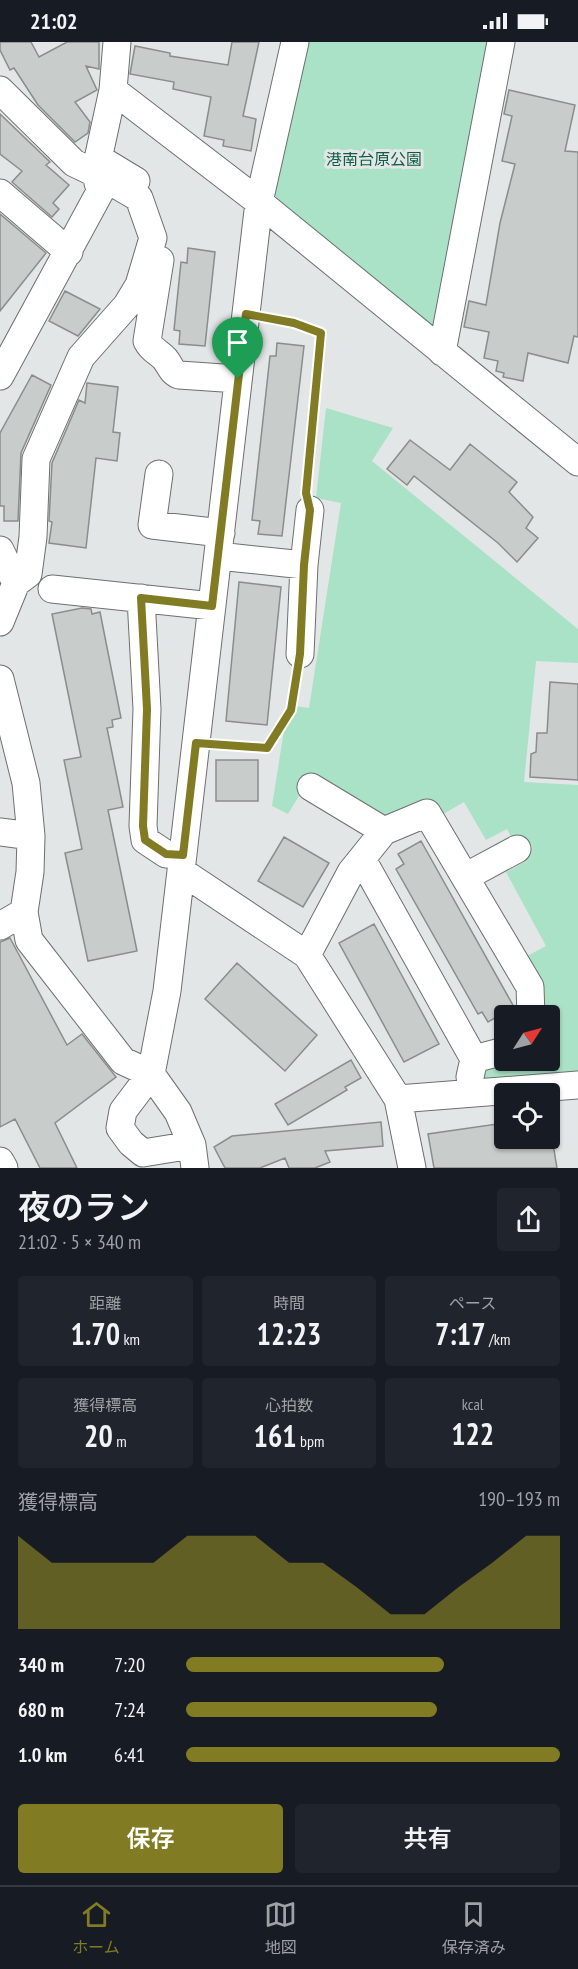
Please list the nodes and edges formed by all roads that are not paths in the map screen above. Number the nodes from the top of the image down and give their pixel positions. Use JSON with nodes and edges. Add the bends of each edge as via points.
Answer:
{"nodes":[{"id":1,"x":117,"y":42,"type":"edge"},
{"id":2,"x":295,"y":42,"type":"edge"},
{"id":3,"x":501,"y":42,"type":"edge"},
{"id":4,"x":0,"y":90,"type":"edge"},
{"id":5,"x":112,"y":90,"type":"junction"},
{"id":6,"x":97,"y":171,"type":"junction"},
{"id":7,"x":0,"y":193,"type":"edge"},
{"id":8,"x":259,"y":202,"type":"junction"},
{"id":9,"x":69,"y":252,"type":"junction"},
{"id":10,"x":442,"y":352,"type":"junction"},
{"id":11,"x":0,"y":376,"type":"edge"},
{"id":12,"x":238,"y":379,"type":"junction"},
{"id":13,"x":578,"y":462,"type":"edge"},
{"id":14,"x":159,"y":474,"type":"dead end"},
{"id":15,"x":310,"y":510,"type":"road end"},
{"id":16,"x":219,"y":544,"type":"junction"},
{"id":17,"x":0,"y":550,"type":"edge"},
{"id":18,"x":304,"y":565,"type":"junction"},
{"id":19,"x":16,"y":584,"type":"junction"},
{"id":20,"x":52,"y":589,"type":"dead end"},
{"id":21,"x":141,"y":598,"type":"junction"},
{"id":22,"x":212,"y":606,"type":"junction"},
{"id":23,"x":0,"y":622,"type":"edge"},
{"id":24,"x":300,"y":654,"type":"road end"},
{"id":25,"x":0,"y":679,"type":"edge"},
{"id":26,"x":312,"y":788,"type":"dead end"},
{"id":27,"x":384,"y":831,"type":"junction"},
{"id":28,"x":0,"y":832,"type":"edge"},
{"id":29,"x":31,"y":836,"type":"junction"},
{"id":30,"x":517,"y":849,"type":"dead end"},
{"id":31,"x":362,"y":859,"type":"junction"},
{"id":32,"x":182,"y":863,"type":"junction"},
{"id":33,"x":467,"y":876,"type":"junction"},
{"id":34,"x":24,"y":912,"type":"junction"},
{"id":35,"x":0,"y":926,"type":"edge"},
{"id":36,"x":307,"y":955,"type":"junction"},
{"id":37,"x":531,"y":1005,"type":"edge"},
{"id":38,"x":494,"y":1054,"type":"edge"},
{"id":39,"x":474,"y":1059,"type":"junction"},
{"id":40,"x":151,"y":1074,"type":"junction"},
{"id":41,"x":578,"y":1085,"type":"edge"},
{"id":42,"x":466,"y":1094,"type":"junction"},
{"id":43,"x":398,"y":1099,"type":"junction"},
{"id":44,"x":194,"y":1157,"type":"edge"},
{"id":45,"x":0,"y":1161,"type":"edge"},
{"id":46,"x":141,"y":1161,"type":"edge"},
{"id":47,"x":4,"y":1168,"type":"edge"},
{"id":48,"x":412,"y":1168,"type":"edge"}],
"edges":[{"from":1,"to":5,"type":"street"},
{"from":2,"to":8,"type":"street"},
{"from":3,"to":10,"type":"street"},
{"from":4,"to":6,"type":"street","via":[[74,163]]},
{"from":5,"to":6,"type":"street"},
{"from":5,"to":8,"type":"street"},
{"from":6,"to":9,"type":"street","via":[[101,190]]},
{"from":6,"to":12,"type":"street","via":[[148,188],[163,242],[149,346],[178,375]]},
{"from":6,"to":19,"type":"street","via":[[139,198],[153,238],[139,285],[127,305],[81,357],[36,459],[28,574]]},
{"from":7,"to":9,"type":"street"},
{"from":8,"to":10,"type":"street"},
{"from":8,"to":12,"type":"street"},
{"from":9,"to":11,"type":"street"},
{"from":10,"to":13,"type":"street"},
{"from":12,"to":16,"type":"street"},
{"from":14,"to":16,"type":"street","via":[[152,525]]},
{"from":15,"to":18,"type":"street"},
{"from":16,"to":18,"type":"street"},
{"from":16,"to":22,"type":"street"},
{"from":17,"to":19,"type":"street"},
{"from":18,"to":24,"type":"street"},
{"from":19,"to":23,"type":"street"},
{"from":20,"to":21,"type":"street"},
{"from":21,"to":22,"type":"street"},
{"from":21,"to":32,"type":"street","via":[[147,709],[145,840]]},
{"from":22,"to":32,"type":"street"},
{"from":25,"to":29,"type":"street","via":[[26,783]]},
{"from":26,"to":27,"type":"street"},
{"from":27,"to":31,"type":"street"},
{"from":27,"to":33,"type":"street","via":[[427,813]]},
{"from":28,"to":29,"type":"street"},
{"from":29,"to":34,"type":"street"},
{"from":30,"to":33,"type":"street"},
{"from":31,"to":36,"type":"street","via":[[351,872]]},
{"from":31,"to":39,"type":"street"},
{"from":32,"to":36,"type":"street"},
{"from":32,"to":40,"type":"street","via":[[167,991]]},
{"from":33,"to":37,"type":"street","via":[[530,987]]},
{"from":34,"to":35,"type":"street"},
{"from":34,"to":40,"type":"street","via":[[29,940],[123,1061]]},
{"from":36,"to":43,"type":"street"},
{"from":38,"to":39,"type":"street"},
{"from":39,"to":42,"type":"street"},
{"from":40,"to":44,"type":"street","via":[[177,1112]]},
{"from":40,"to":46,"type":"street","via":[[123,1111],[120,1128]]},
{"from":41,"to":42,"type":"street"},
{"from":42,"to":43,"type":"street"},
{"from":43,"to":48,"type":"street"},
{"from":44,"to":46,"type":"street"},
{"from":45,"to":47,"type":"street"}]}
